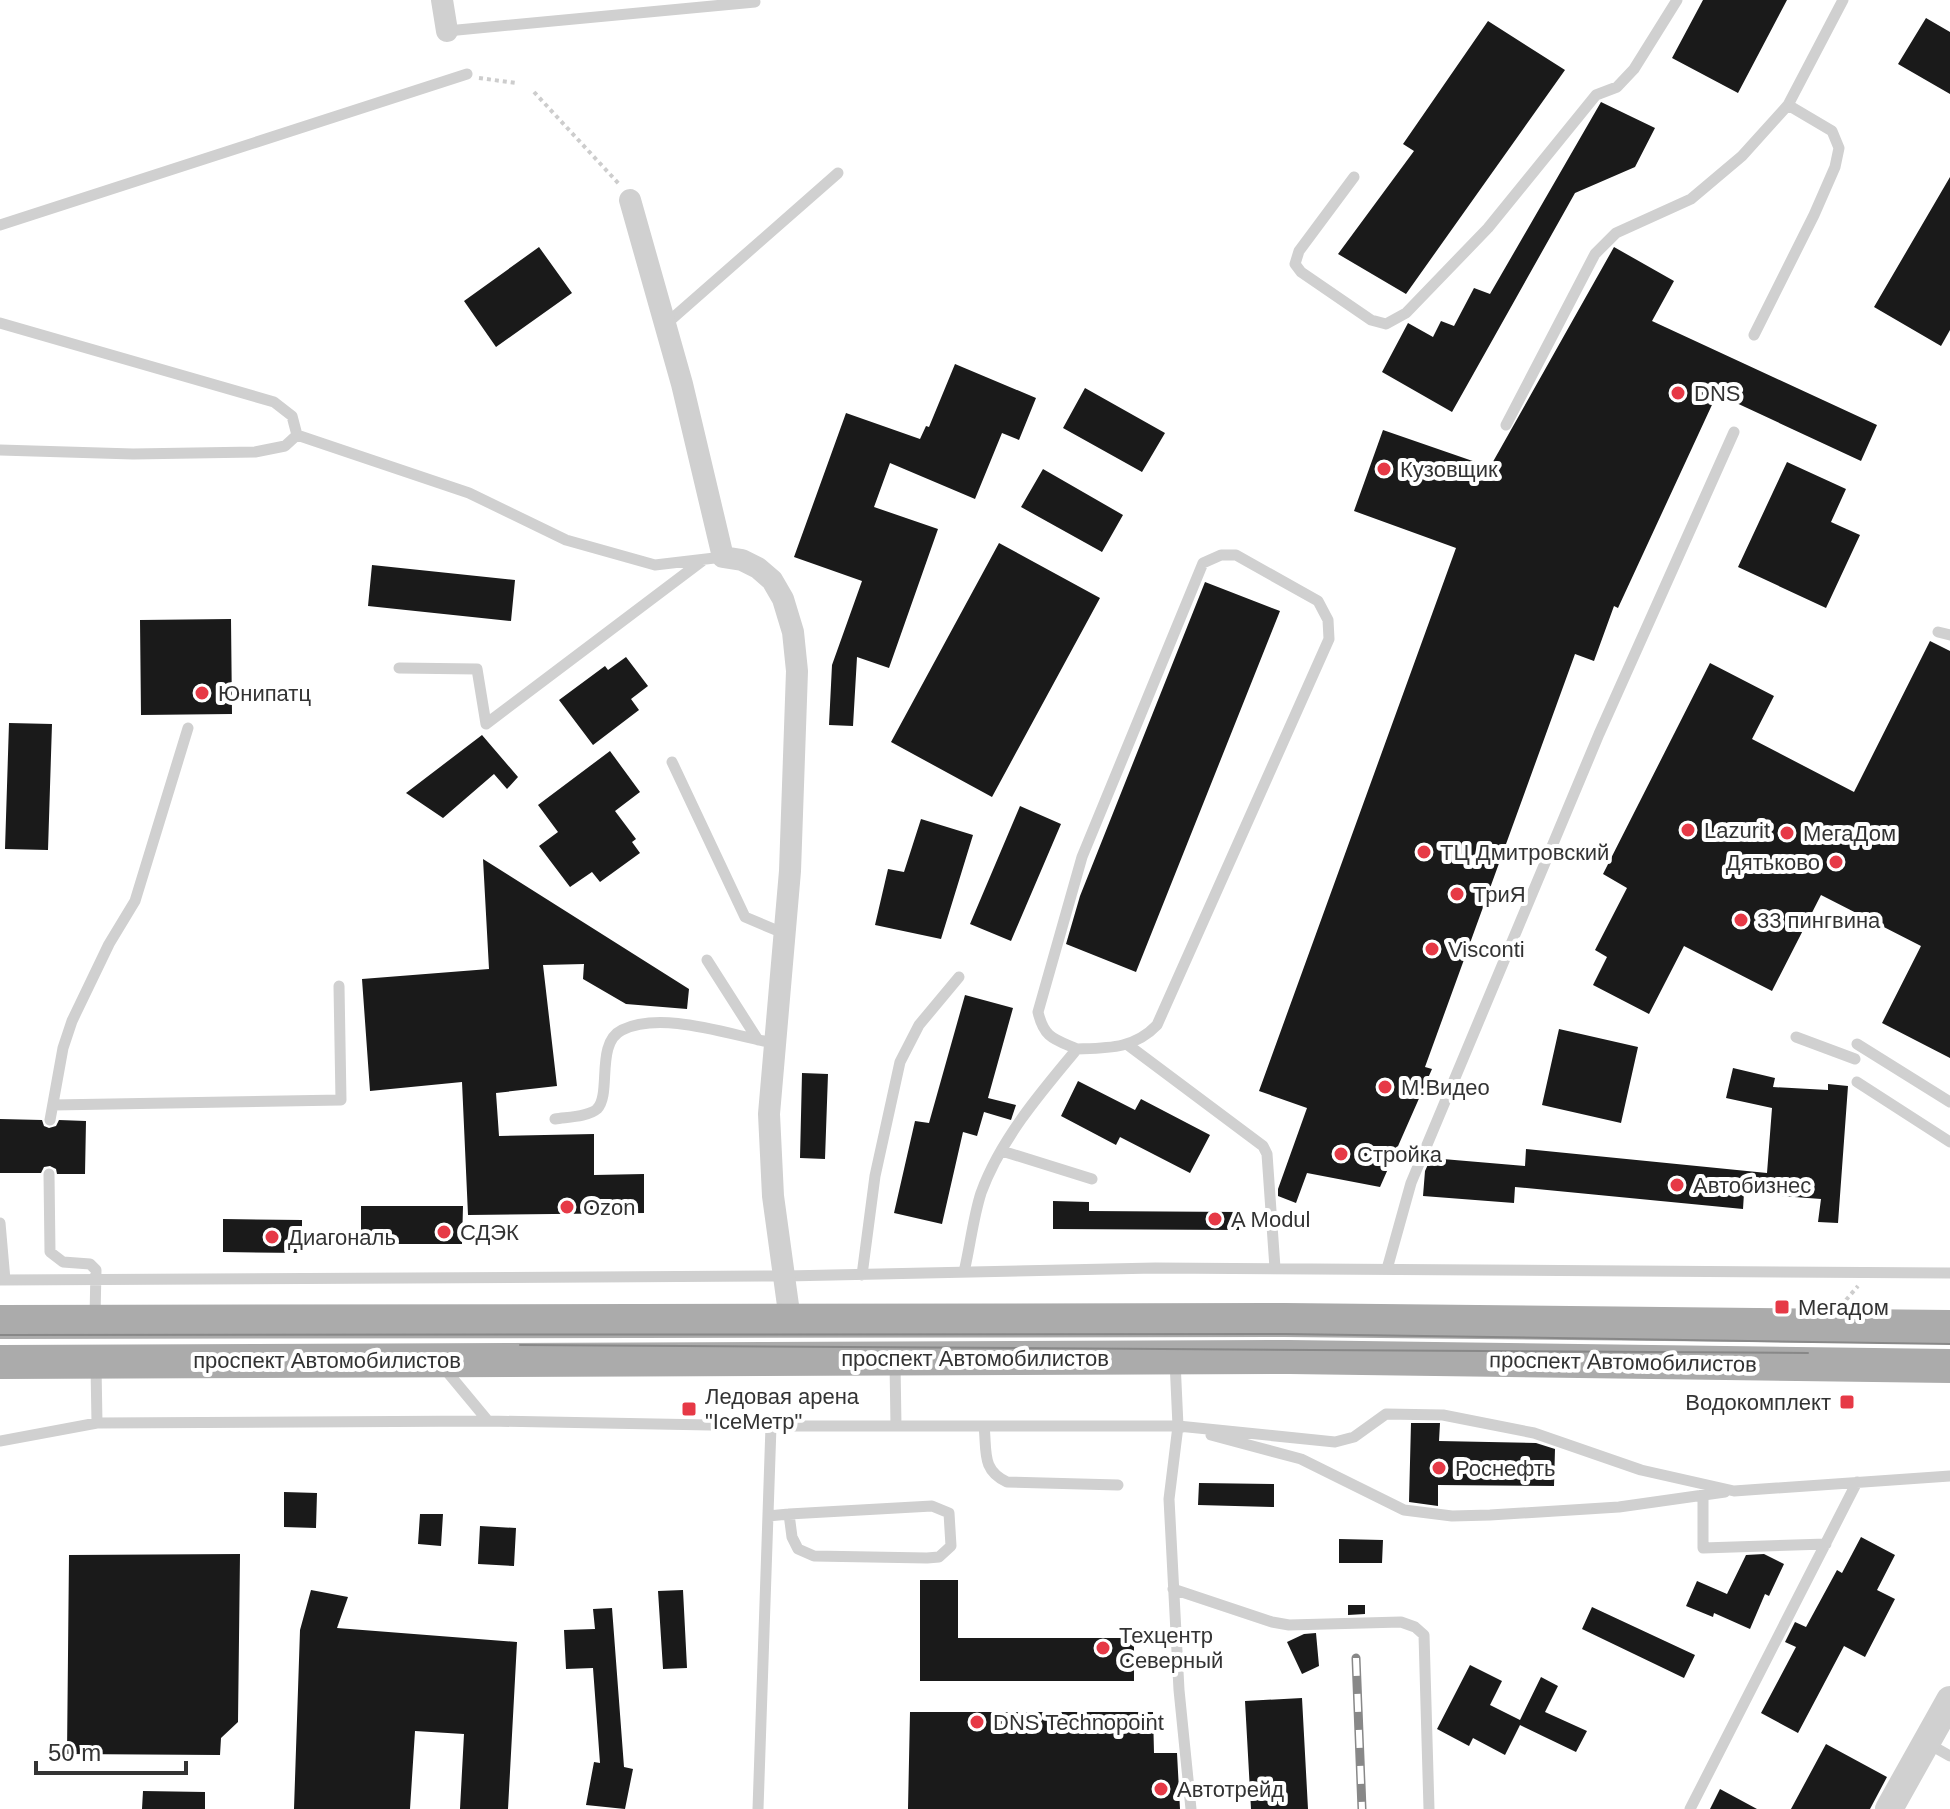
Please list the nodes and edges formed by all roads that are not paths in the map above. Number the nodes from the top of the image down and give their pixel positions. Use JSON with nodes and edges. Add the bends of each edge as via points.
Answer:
{"nodes":[{"id":1,"x":442,"y":0,"type":"edge"},
{"id":2,"x":1677,"y":0,"type":"edge"},
{"id":3,"x":1843,"y":0,"type":"edge"},
{"id":4,"x":755,"y":2,"type":"dead end"},
{"id":5,"x":447,"y":31,"type":"joint"},
{"id":6,"x":467,"y":74,"type":"dead end"},
{"id":7,"x":1788,"y":105,"type":"junction"},
{"id":8,"x":838,"y":173,"type":"dead end"},
{"id":9,"x":1354,"y":177,"type":"dead end"},
{"id":10,"x":630,"y":200,"type":"road end"},
{"id":11,"x":0,"y":225,"type":"edge"},
{"id":12,"x":0,"y":323,"type":"edge"},
{"id":13,"x":665,"y":325,"type":"junction"},
{"id":14,"x":1754,"y":335,"type":"dead end"},
{"id":15,"x":1506,"y":425,"type":"dead end"},
{"id":16,"x":1734,"y":432,"type":"dead end"},
{"id":17,"x":297,"y":435,"type":"junction"},
{"id":18,"x":0,"y":450,"type":"edge"},
{"id":19,"x":713,"y":559,"type":"junction"},
{"id":20,"x":399,"y":668,"type":"dead end"},
{"id":21,"x":188,"y":728,"type":"dead end"},
{"id":22,"x":672,"y":762,"type":"dead end"},
{"id":23,"x":783,"y":933,"type":"junction"},
{"id":24,"x":707,"y":960,"type":"dead end"},
{"id":25,"x":959,"y":977,"type":"dead end"},
{"id":26,"x":339,"y":986,"type":"dead end"},
{"id":27,"x":1796,"y":1037,"type":"dead end"},
{"id":28,"x":766,"y":1042,"type":"junction"},
{"id":29,"x":1857,"y":1044,"type":"dead end"},
{"id":30,"x":1128,"y":1045,"type":"junction"},
{"id":31,"x":1077,"y":1049,"type":"junction"},
{"id":32,"x":1855,"y":1059,"type":"dead end"},
{"id":33,"x":1857,"y":1082,"type":"dead end"},
{"id":34,"x":1950,"y":1102,"type":"edge"},
{"id":35,"x":53,"y":1105,"type":"junction"},
{"id":36,"x":555,"y":1119,"type":"dead end"},
{"id":37,"x":50,"y":1120,"type":"dead end"},
{"id":38,"x":1950,"y":1142,"type":"edge"},
{"id":39,"x":1002,"y":1151,"type":"junction"},
{"id":40,"x":49,"y":1174,"type":"dead end"},
{"id":41,"x":1092,"y":1179,"type":"dead end"},
{"id":42,"x":0,"y":1223,"type":"edge"},
{"id":43,"x":1275,"y":1268,"type":"junction"},
{"id":44,"x":1387,"y":1269,"type":"junction"},
{"id":45,"x":964,"y":1272,"type":"junction"},
{"id":46,"x":1950,"y":1273,"type":"edge"},
{"id":47,"x":862,"y":1275,"type":"junction"},
{"id":48,"x":786,"y":1276,"type":"junction"},
{"id":49,"x":96,"y":1279,"type":"junction"},
{"id":50,"x":2,"y":1280,"type":"edge"},
{"id":51,"x":790,"y":1320,"type":"junction"},
{"id":52,"x":0,"y":1322,"type":"edge"},
{"id":53,"x":94,"y":1322,"type":"junction"},
{"id":54,"x":1950,"y":1327,"type":"edge"},
{"id":55,"x":284,"y":1340,"type":"junction"},
{"id":56,"x":895,"y":1358,"type":"junction"},
{"id":57,"x":434,"y":1359,"type":"junction"},
{"id":58,"x":1175,"y":1359,"type":"junction"},
{"id":59,"x":0,"y":1362,"type":"edge"},
{"id":60,"x":96,"y":1362,"type":"junction"},
{"id":61,"x":1950,"y":1366,"type":"edge"},
{"id":62,"x":488,"y":1421,"type":"junction"},
{"id":63,"x":97,"y":1423,"type":"junction"},
{"id":64,"x":771,"y":1426,"type":"junction"},
{"id":65,"x":896,"y":1426,"type":"junction"},
{"id":66,"x":984,"y":1426,"type":"junction"},
{"id":67,"x":1178,"y":1426,"type":"junction"},
{"id":68,"x":0,"y":1441,"type":"edge"},
{"id":69,"x":1950,"y":1476,"type":"edge"},
{"id":70,"x":1857,"y":1482,"type":"junction"},
{"id":71,"x":1118,"y":1485,"type":"dead end"},
{"id":72,"x":1734,"y":1491,"type":"junction"},
{"id":73,"x":1703,"y":1494,"type":"junction"},
{"id":74,"x":789,"y":1514,"type":"junction"},
{"id":75,"x":768,"y":1516,"type":"junction"},
{"id":76,"x":1826,"y":1544,"type":"junction"},
{"id":77,"x":1173,"y":1589,"type":"junction"},
{"id":78,"x":1950,"y":1700,"type":"edge"},
{"id":79,"x":1938,"y":1749,"type":"edge"},
{"id":80,"x":758,"y":1809,"type":"edge"},
{"id":81,"x":1191,"y":1809,"type":"edge"},
{"id":82,"x":1429,"y":1809,"type":"edge"},
{"id":83,"x":1690,"y":1809,"type":"edge"},
{"id":84,"x":1889,"y":1809,"type":"edge"}],
"edges":[{"from":1,"to":5,"type":"street"},
{"from":2,"to":9,"type":"lane","via":[[1634,69],[1617,87],[1596,95],[1488,228],[1406,313],[1386,324],[1371,320],[1295,264]]},
{"from":3,"to":7,"type":"lane"},
{"from":4,"to":5,"type":"lane"},
{"from":6,"to":11,"type":"lane"},
{"from":7,"to":14,"type":"lane","via":[[1832,131],[1839,148],[1814,215]]},
{"from":7,"to":15,"type":"lane","via":[[1742,156],[1691,199],[1616,233],[1595,254]]},
{"from":8,"to":13,"type":"lane"},
{"from":10,"to":13,"type":"street"},
{"from":12,"to":17,"type":"lane","via":[[274,402],[292,416]]},
{"from":13,"to":19,"type":"street","via":[[682,384]]},
{"from":16,"to":44,"type":"lane","via":[[1599,734],[1411,1183]]},
{"from":17,"to":18,"type":"lane","via":[[285,446],[255,452]]},
{"from":17,"to":19,"type":"lane","via":[[469,493],[566,540],[655,565]]},
{"from":19,"to":20,"type":"lane","via":[[486,724],[477,669]]},
{"from":19,"to":23,"type":"street","via":[[742,560],[772,580],[793,632],[797,671]]},
{"from":21,"to":35,"type":"lane","via":[[135,901],[72,1021]]},
{"from":22,"to":23,"type":"lane","via":[[745,917]]},
{"from":23,"to":28,"type":"street"},
{"from":24,"to":28,"type":"lane"},
{"from":25,"to":47,"type":"lane","via":[[919,1025],[900,1062],[875,1176]]},
{"from":26,"to":35,"type":"lane","via":[[341,1100]]},
{"from":27,"to":32,"type":"lane"},
{"from":28,"to":36,"type":"lane","via":[[711,1028],[665,1024],[620,1030],[611,1041],[596,1109]]},
{"from":28,"to":48,"type":"street","via":[[773,1196]]},
{"from":29,"to":34,"type":"lane"},
{"from":30,"to":31,"type":"lane"},
{"from":30,"to":31,"type":"lane","via":[[1157,1025],[1329,639],[1328,620],[1318,601],[1236,555],[1203,563],[1082,857],[1038,1012],[1041,1028],[1050,1037]]},
{"from":30,"to":43,"type":"lane","via":[[1263,1146]]},
{"from":31,"to":39,"type":"lane"},
{"from":33,"to":38,"type":"lane"},
{"from":35,"to":37,"type":"lane"},
{"from":39,"to":41,"type":"lane"},
{"from":39,"to":45,"type":"lane","via":[[981,1195]]},
{"from":40,"to":49,"type":"lane","via":[[50,1252],[63,1262],[90,1264]]},
{"from":42,"to":50,"type":"lane"},
{"from":43,"to":44,"type":"lane"},
{"from":43,"to":45,"type":"lane"},
{"from":44,"to":46,"type":"lane"},
{"from":45,"to":47,"type":"lane"},
{"from":47,"to":48,"type":"lane"},
{"from":48,"to":49,"type":"lane"},
{"from":48,"to":51,"type":"street"},
{"from":49,"to":50,"type":"lane"},
{"from":49,"to":53,"type":"lane"},
{"from":51,"to":54,"type":"main road","name":"проспект Автомобилистов"},
{"from":51,"to":55,"type":"main road","name":"проспект Автомобилистов"},
{"from":52,"to":53,"type":"main road","name":"проспект Автомобилистов"},
{"from":53,"to":55,"type":"main road","name":"проспект Автомобилистов"},
{"from":55,"to":57,"type":"main road","name":"проспект Автомобилистов"},
{"from":55,"to":60,"type":"main road","name":"проспект Автомобилистов"},
{"from":56,"to":57,"type":"main road","name":"проспект Автомобилистов"},
{"from":56,"to":58,"type":"main road","name":"проспект Автомобилистов"},
{"from":56,"to":65,"type":"lane"},
{"from":57,"to":62,"type":"lane"},
{"from":58,"to":61,"type":"main road","name":"проспект Автомобилистов"},
{"from":58,"to":67,"type":"lane"},
{"from":59,"to":60,"type":"main road","name":"проспект Автомобилистов"},
{"from":60,"to":63,"type":"lane"},
{"from":62,"to":63,"type":"lane"},
{"from":62,"to":64,"type":"lane"},
{"from":63,"to":68,"type":"lane"},
{"from":64,"to":65,"type":"lane"},
{"from":64,"to":75,"type":"lane"},
{"from":65,"to":66,"type":"lane"},
{"from":66,"to":67,"type":"lane"},
{"from":66,"to":71,"type":"lane","via":[[988,1469],[1007,1482]]},
{"from":67,"to":72,"type":"lane","via":[[1335,1442],[1354,1437],[1386,1414],[1443,1415],[1534,1433],[1641,1470]]},
{"from":67,"to":73,"type":"lane","via":[[1301,1459],[1421,1514],[1605,1508]]},
{"from":67,"to":77,"type":"lane","via":[[1169,1499]]},
{"from":69,"to":70,"type":"lane"},
{"from":70,"to":72,"type":"lane"},
{"from":70,"to":76,"type":"lane"},
{"from":72,"to":73,"type":"lane"},
{"from":73,"to":76,"type":"lane","via":[[1703,1548]]},
{"from":74,"to":74,"type":"lane","via":[[932,1506],[949,1513],[951,1546],[939,1557],[927,1558],[814,1556],[798,1549]]},
{"from":74,"to":75,"type":"lane"},
{"from":75,"to":80,"type":"lane"},
{"from":76,"to":83,"type":"lane"},
{"from":77,"to":81,"type":"lane"},
{"from":77,"to":82,"type":"lane","via":[[1280,1624],[1401,1622],[1415,1627],[1424,1635]]},
{"from":78,"to":79,"type":"street"},
{"from":79,"to":84,"type":"street"}]}
